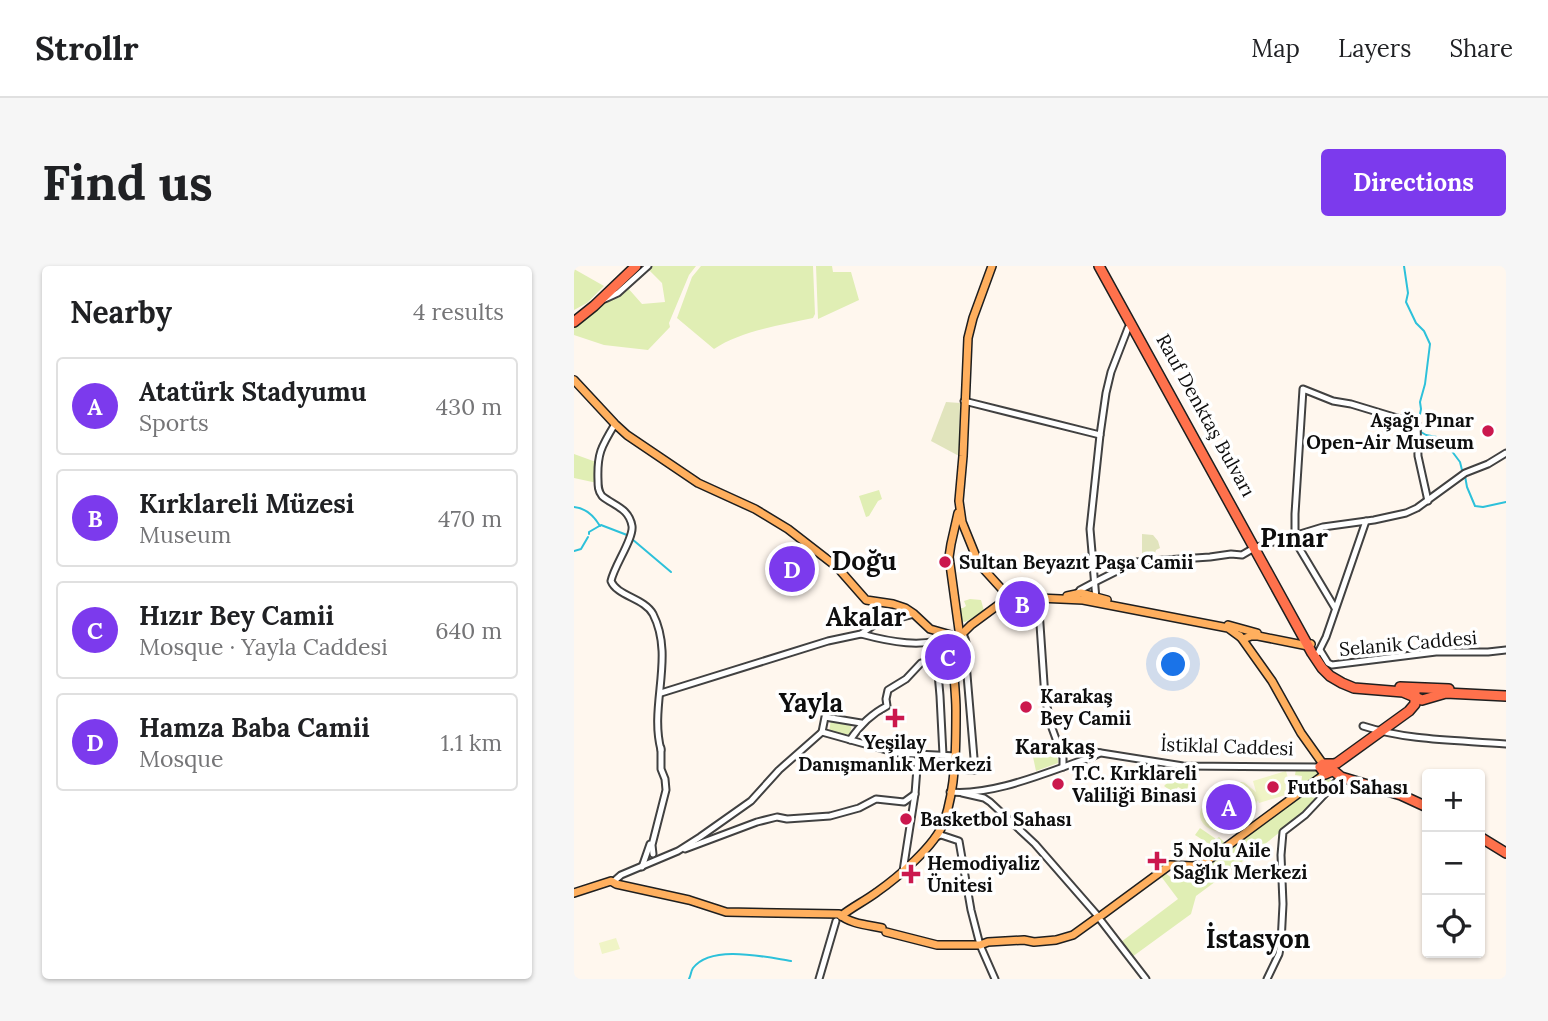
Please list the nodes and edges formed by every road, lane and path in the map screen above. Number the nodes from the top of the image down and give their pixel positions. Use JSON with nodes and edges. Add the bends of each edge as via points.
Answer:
{"nodes":[{"id":1,"x":630,"y":266,"type":"edge"},
{"id":2,"x":636,"y":266,"type":"edge"},
{"id":3,"x":648,"y":266,"type":"edge"},
{"id":4,"x":991,"y":266,"type":"edge"},
{"id":5,"x":1101,"y":266,"type":"edge"},
{"id":6,"x":602,"y":299,"type":"junction"},
{"id":7,"x":574,"y":314,"type":"edge"},
{"id":8,"x":574,"y":322,"type":"edge"},
{"id":9,"x":1132,"y":326,"type":"junction"},
{"id":10,"x":574,"y":375,"type":"edge"},
{"id":11,"x":574,"y":380,"type":"edge"},
{"id":12,"x":964,"y":401,"type":"junction"},
{"id":13,"x":616,"y":423,"type":"junction"},
{"id":14,"x":1100,"y":435,"type":"junction"},
{"id":15,"x":1506,"y":453,"type":"edge"},
{"id":16,"x":1428,"y":501,"type":"junction"},
{"id":17,"x":959,"y":511,"type":"junction"},
{"id":18,"x":1366,"y":521,"type":"junction"},
{"id":19,"x":1294,"y":536,"type":"junction"},
{"id":20,"x":1256,"y":549,"type":"junction"},
{"id":21,"x":1095,"y":582,"type":"junction"},
{"id":22,"x":1009,"y":596,"type":"junction"},
{"id":23,"x":1038,"y":596,"type":"junction"},
{"id":24,"x":1080,"y":597,"type":"junction"},
{"id":25,"x":1096,"y":599,"type":"junction"},
{"id":26,"x":1335,"y":608,"type":"junction"},
{"id":27,"x":914,"y":614,"type":"junction"},
{"id":28,"x":1296,"y":625,"type":"junction"},
{"id":29,"x":960,"y":632,"type":"junction"},
{"id":30,"x":861,"y":634,"type":"junction"},
{"id":31,"x":1245,"y":634,"type":"junction"},
{"id":32,"x":952,"y":638,"type":"junction"},
{"id":33,"x":1291,"y":640,"type":"junction"},
{"id":34,"x":1309,"y":643,"type":"junction"},
{"id":35,"x":1506,"y":650,"type":"edge"},
{"id":36,"x":1319,"y":653,"type":"junction"},
{"id":37,"x":937,"y":661,"type":"junction"},
{"id":38,"x":661,"y":672,"type":"junction"},
{"id":39,"x":661,"y":693,"type":"junction"},
{"id":40,"x":1423,"y":693,"type":"junction"},
{"id":41,"x":1506,"y":694,"type":"edge"},
{"id":42,"x":862,"y":723,"type":"junction"},
{"id":43,"x":1363,"y":726,"type":"dead end"},
{"id":44,"x":822,"y":732,"type":"junction"},
{"id":45,"x":1382,"y":732,"type":"junction"},
{"id":46,"x":847,"y":739,"type":"junction"},
{"id":47,"x":1506,"y":744,"type":"edge"},
{"id":48,"x":1057,"y":746,"type":"junction"},
{"id":49,"x":1070,"y":748,"type":"junction"},
{"id":50,"x":661,"y":750,"type":"junction"},
{"id":51,"x":1100,"y":753,"type":"junction"},
{"id":52,"x":918,"y":755,"type":"junction"},
{"id":53,"x":943,"y":755,"type":"junction"},
{"id":54,"x":956,"y":756,"type":"junction"},
{"id":55,"x":1063,"y":758,"type":"junction"},
{"id":56,"x":1063,"y":767,"type":"junction"},
{"id":57,"x":1326,"y":768,"type":"junction"},
{"id":58,"x":954,"y":769,"type":"junction"},
{"id":59,"x":950,"y":792,"type":"junction"},
{"id":60,"x":979,"y":793,"type":"junction"},
{"id":61,"x":915,"y":794,"type":"junction"},
{"id":62,"x":1422,"y":806,"type":"edge"},
{"id":63,"x":936,"y":837,"type":"junction"},
{"id":64,"x":1485,"y":841,"type":"edge"},
{"id":65,"x":675,"y":852,"type":"junction"},
{"id":66,"x":1506,"y":854,"type":"edge"},
{"id":67,"x":651,"y":858,"type":"junction"},
{"id":68,"x":1170,"y":863,"type":"junction"},
{"id":69,"x":903,"y":871,"type":"junction"},
{"id":70,"x":612,"y":883,"type":"junction"},
{"id":71,"x":574,"y":895,"type":"edge"},
{"id":72,"x":1099,"y":915,"type":"junction"},
{"id":73,"x":838,"y":918,"type":"junction"},
{"id":74,"x":979,"y":943,"type":"junction"},
{"id":75,"x":819,"y":979,"type":"edge"},
{"id":76,"x":995,"y":979,"type":"edge"},
{"id":77,"x":1146,"y":979,"type":"edge"},
{"id":78,"x":1267,"y":979,"type":"edge"}],
"edges":[{"from":1,"to":7,"type":"highway"},
{"from":2,"to":6,"type":"highway"},
{"from":3,"to":6,"type":"street","via":[[618,293]]},
{"from":4,"to":12,"type":"main road","via":[[965,335]]},
{"from":5,"to":9,"type":"highway","name":"Rauf Denktaş Bulvarı"},
{"from":5,"to":20,"type":"highway","name":"Rauf Denktaş Bulvarı"},
{"from":6,"to":8,"type":"highway"},
{"from":9,"to":14,"type":"street","via":[[1111,372]]},
{"from":9,"to":20,"type":"highway","name":"Rauf Denktaş Bulvarı"},
{"from":10,"to":13,"type":"main road"},
{"from":11,"to":13,"type":"main road"},
{"from":12,"to":14,"type":"street"},
{"from":12,"to":17,"type":"main road"},
{"from":13,"to":27,"type":"main road","via":[[698,483],[788,529],[837,567],[866,600],[893,604]]},
{"from":13,"to":38,"type":"street","via":[[598,455],[599,489],[628,513],[631,536],[611,583],[654,615],[663,645]]},
{"from":14,"to":21,"type":"street","via":[[1090,529]]},
{"from":15,"to":16,"type":"street","via":[[1465,473]]},
{"from":16,"to":18,"type":"street","via":[[1406,513]]},
{"from":16,"to":19,"type":"street","via":[[1418,456],[1417,424],[1303,389]]},
{"from":17,"to":22,"type":"main road","via":[[979,564]]},
{"from":17,"to":29,"type":"main road","via":[[949,557]]},
{"from":18,"to":19,"type":"street"},
{"from":18,"to":26,"type":"street"},
{"from":19,"to":20,"type":"street"},
{"from":19,"to":26,"type":"street"},
{"from":20,"to":21,"type":"street","via":[[1242,555],[1135,562]]},
{"from":20,"to":28,"type":"highway","name":"Rauf Denktaş Bulvarı"},
{"from":20,"to":34,"type":"highway","name":"Rauf Denktaş Bulvarı"},
{"from":21,"to":24,"type":"street","via":[[1080,590]]},
{"from":21,"to":25,"type":"street"},
{"from":22,"to":23,"type":"main road"},
{"from":22,"to":29,"type":"main road"},
{"from":23,"to":24,"type":"main road"},
{"from":23,"to":48,"type":"street","via":[[1045,698]]},
{"from":24,"to":25,"type":"main road"},
{"from":25,"to":31,"type":"main road","via":[[1234,626]]},
{"from":26,"to":36,"type":"street"},
{"from":27,"to":30,"type":"street","via":[[874,625]]},
{"from":27,"to":32,"type":"main road","via":[[930,629]]},
{"from":28,"to":33,"type":"main road","via":[[1297,637]]},
{"from":28,"to":34,"type":"highway","name":"Rauf Denktaş Bulvarı"},
{"from":29,"to":32,"type":"main road"},
{"from":29,"to":58,"type":"street","via":[[967,646],[975,770]]},
{"from":30,"to":32,"type":"street","via":[[924,642]]},
{"from":30,"to":39,"type":"street"},
{"from":31,"to":33,"type":"main road"},
{"from":31,"to":34,"type":"main road"},
{"from":31,"to":57,"type":"main road","via":[[1248,648]]},
{"from":32,"to":37,"type":"street","via":[[950,649]]},
{"from":32,"to":54,"type":"main road"},
{"from":33,"to":34,"type":"main road"},
{"from":34,"to":36,"type":"highway","name":"Rauf Denktaş Bulvarı"},
{"from":34,"to":40,"type":"highway","via":[[1322,668],[1342,683],[1359,689]]},
{"from":35,"to":36,"type":"street","name":"Selanik Caddesi","via":[[1436,652],[1332,665]]},
{"from":36,"to":40,"type":"highway","via":[[1325,666],[1355,683]]},
{"from":37,"to":42,"type":"street","via":[[921,663],[888,690],[887,706]]},
{"from":37,"to":53,"type":"street"},
{"from":38,"to":39,"type":"street"},
{"from":38,"to":50,"type":"street","via":[[656,716]]},
{"from":39,"to":50,"type":"street"},
{"from":40,"to":41,"type":"highway"},
{"from":40,"to":45,"type":"highway"},
{"from":40,"to":45,"type":"highway"},
{"from":42,"to":44,"type":"street","via":[[825,717]]},
{"from":42,"to":46,"type":"street"},
{"from":43,"to":45,"type":"street"},
{"from":44,"to":46,"type":"street"},
{"from":44,"to":65,"type":"street","via":[[751,801]]},
{"from":45,"to":47,"type":"street"},
{"from":45,"to":57,"type":"highway"},
{"from":46,"to":52,"type":"street"},
{"from":48,"to":49,"type":"street","name":"İstiklal Caddesi"},
{"from":48,"to":55,"type":"street"},
{"from":49,"to":51,"type":"street","name":"İstiklal Caddesi"},
{"from":49,"to":55,"type":"street"},
{"from":50,"to":67,"type":"street","via":[[665,786]]},
{"from":51,"to":56,"type":"street"},
{"from":51,"to":57,"type":"street","name":"İstiklal Caddesi","via":[[1187,766]]},
{"from":52,"to":53,"type":"street"},
{"from":52,"to":61,"type":"street"},
{"from":53,"to":54,"type":"street"},
{"from":54,"to":58,"type":"main road"},
{"from":55,"to":56,"type":"street"},
{"from":56,"to":60,"type":"street"},
{"from":57,"to":62,"type":"highway"},
{"from":57,"to":68,"type":"main road","via":[[1201,862]]},
{"from":57,"to":68,"type":"main road","via":[[1198,866]]},
{"from":57,"to":78,"type":"street","via":[[1305,815],[1285,831],[1281,943]]},
{"from":58,"to":59,"type":"main road"},
{"from":59,"to":60,"type":"street"},
{"from":59,"to":63,"type":"main road"},
{"from":60,"to":72,"type":"street","via":[[1035,844]]},
{"from":60,"to":72,"type":"street","via":[[1035,839]]},
{"from":61,"to":65,"type":"street","via":[[904,802],[876,799],[821,818],[777,817]]},
{"from":61,"to":69,"type":"street"},
{"from":63,"to":69,"type":"main road"},
{"from":63,"to":74,"type":"street","via":[[960,841]]},
{"from":64,"to":66,"type":"highway"},
{"from":65,"to":67,"type":"street"},
{"from":67,"to":70,"type":"street"},
{"from":68,"to":72,"type":"main road"},
{"from":69,"to":73,"type":"main road"},
{"from":70,"to":71,"type":"main road"},
{"from":70,"to":73,"type":"main road","via":[[729,915]]},
{"from":72,"to":74,"type":"main road","via":[[1064,937]]},
{"from":72,"to":77,"type":"street"},
{"from":73,"to":74,"type":"main road","via":[[939,943]]},
{"from":73,"to":75,"type":"street"},
{"from":74,"to":76,"type":"street"}]}
